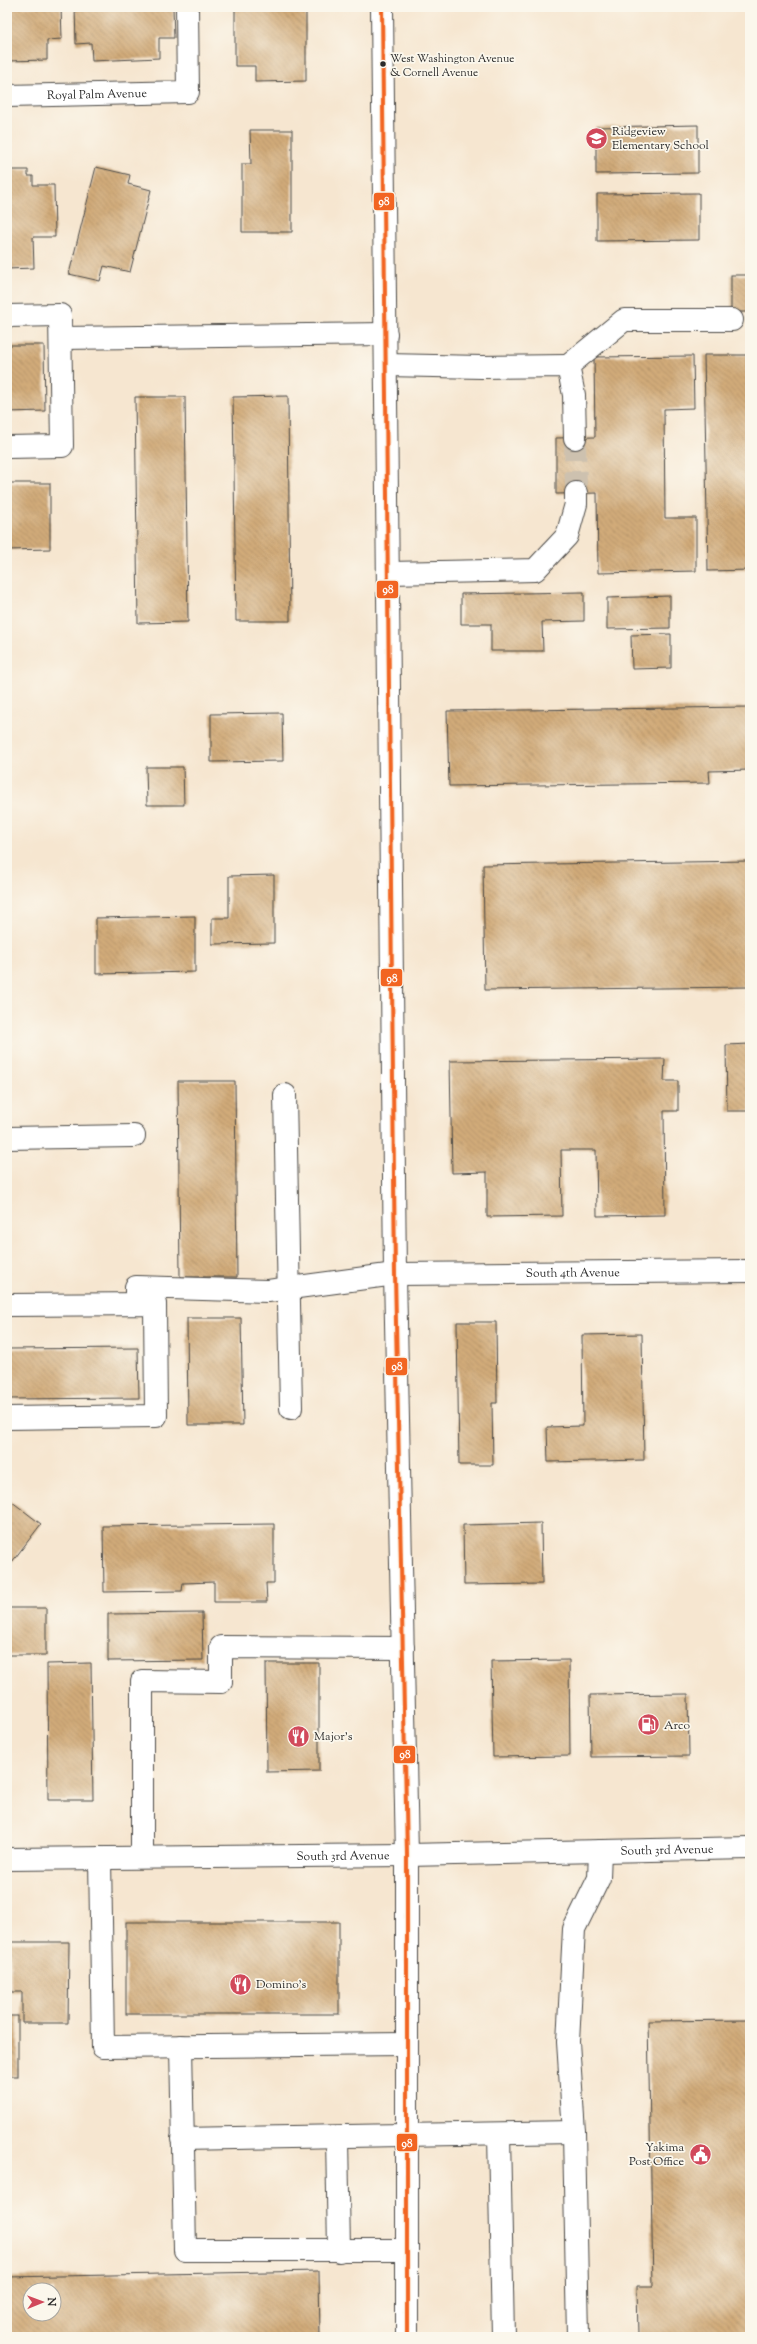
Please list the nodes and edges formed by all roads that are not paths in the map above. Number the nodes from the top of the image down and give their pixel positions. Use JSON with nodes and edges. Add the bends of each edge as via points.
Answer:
{"nodes":[{"id":1,"x":187,"y":7,"type":"edge"},
{"id":2,"x":382,"y":7,"type":"edge"},
{"id":3,"x":7,"y":96,"type":"edge"},
{"id":4,"x":7,"y":316,"type":"edge"},
{"id":5,"x":732,"y":320,"type":"dead end"},
{"id":6,"x":386,"y":334,"type":"junction"},
{"id":7,"x":61,"y":338,"type":"junction"},
{"id":8,"x":386,"y":365,"type":"junction"},
{"id":9,"x":568,"y":366,"type":"junction"},
{"id":10,"x":575,"y":438,"type":"tunnel mouth"},
{"id":11,"x":7,"y":447,"type":"edge"},
{"id":12,"x":576,"y":493,"type":"tunnel mouth"},
{"id":13,"x":388,"y":573,"type":"junction"},
{"id":14,"x":285,"y":1095,"type":"dead end"},
{"id":15,"x":134,"y":1136,"type":"dead end"},
{"id":16,"x":7,"y":1138,"type":"edge"},
{"id":17,"x":750,"y":1271,"type":"edge"},
{"id":18,"x":395,"y":1274,"type":"junction"},
{"id":19,"x":289,"y":1288,"type":"junction"},
{"id":20,"x":136,"y":1304,"type":"junction"},
{"id":21,"x":7,"y":1305,"type":"edge"},
{"id":22,"x":291,"y":1408,"type":"dead end"},
{"id":23,"x":7,"y":1418,"type":"edge"},
{"id":24,"x":403,"y":1648,"type":"junction"},
{"id":25,"x":750,"y":1848,"type":"edge"},
{"id":26,"x":600,"y":1850,"type":"junction"},
{"id":27,"x":407,"y":1855,"type":"junction"},
{"id":28,"x":142,"y":1857,"type":"junction"},
{"id":29,"x":100,"y":1858,"type":"junction"},
{"id":30,"x":7,"y":1859,"type":"edge"},
{"id":31,"x":407,"y":2044,"type":"junction"},
{"id":32,"x":181,"y":2046,"type":"junction"},
{"id":33,"x":574,"y":2132,"type":"junction"},
{"id":34,"x":499,"y":2134,"type":"junction"},
{"id":35,"x":407,"y":2136,"type":"junction"},
{"id":36,"x":337,"y":2137,"type":"junction"},
{"id":37,"x":182,"y":2139,"type":"junction"},
{"id":38,"x":339,"y":2250,"type":"junction"},
{"id":39,"x":407,"y":2250,"type":"junction"},
{"id":40,"x":407,"y":2337,"type":"edge"},
{"id":41,"x":503,"y":2337,"type":"edge"},
{"id":42,"x":578,"y":2337,"type":"edge"}],
"edges":[{"from":1,"to":3,"type":"main road","name":"Royal Palm Avenue","via":[[188,92]]},
{"from":2,"to":6,"type":"main road"},
{"from":4,"to":7,"type":"main road","via":[[60,315]]},
{"from":5,"to":9,"type":"main road","via":[[624,320]]},
{"from":6,"to":7,"type":"main road"},
{"from":6,"to":8,"type":"main road"},
{"from":7,"to":11,"type":"main road","via":[[62,446]]},
{"from":8,"to":9,"type":"main road"},
{"from":8,"to":13,"type":"main road"},
{"from":9,"to":10,"type":"main road","via":[[574,395]]},
{"from":12,"to":13,"type":"main road","via":[[576,504],[567,536],[535,570]]},
{"from":13,"to":18,"type":"main road"},
{"from":14,"to":19,"type":"main road"},
{"from":15,"to":16,"type":"main road"},
{"from":17,"to":18,"type":"main road","name":"South 4th Avenue"},
{"from":18,"to":19,"type":"main road","name":"South 4th Avenue"},
{"from":18,"to":24,"type":"main road"},
{"from":19,"to":20,"type":"main road","name":"South 4th Avenue","via":[[268,1291],[136,1287]]},
{"from":19,"to":22,"type":"main road"},
{"from":20,"to":21,"type":"main road"},
{"from":20,"to":23,"type":"main road","via":[[155,1304],[156,1416]]},
{"from":24,"to":27,"type":"main road"},
{"from":24,"to":28,"type":"main road","via":[[221,1647],[221,1682],[142,1681]]},
{"from":25,"to":26,"type":"main road","name":"South 3rd Avenue"},
{"from":26,"to":27,"type":"main road","name":"South 3rd Avenue"},
{"from":26,"to":33,"type":"main road","via":[[599,1878],[574,1929],[568,2042]]},
{"from":27,"to":28,"type":"main road","name":"South 3rd Avenue"},
{"from":27,"to":31,"type":"main road"},
{"from":28,"to":29,"type":"main road","name":"South 3rd Avenue"},
{"from":29,"to":30,"type":"main road","name":"South 3rd Avenue"},
{"from":29,"to":32,"type":"main road","via":[[103,2047]]},
{"from":31,"to":32,"type":"main road"},
{"from":31,"to":35,"type":"main road"},
{"from":32,"to":37,"type":"main road"},
{"from":33,"to":34,"type":"main road"},
{"from":33,"to":42,"type":"main road"},
{"from":34,"to":35,"type":"main road"},
{"from":34,"to":41,"type":"main road"},
{"from":35,"to":36,"type":"main road"},
{"from":35,"to":39,"type":"main road"},
{"from":36,"to":37,"type":"main road"},
{"from":36,"to":38,"type":"main road"},
{"from":37,"to":38,"type":"main road","via":[[185,2250]]},
{"from":38,"to":39,"type":"main road"},
{"from":39,"to":40,"type":"main road"}]}
